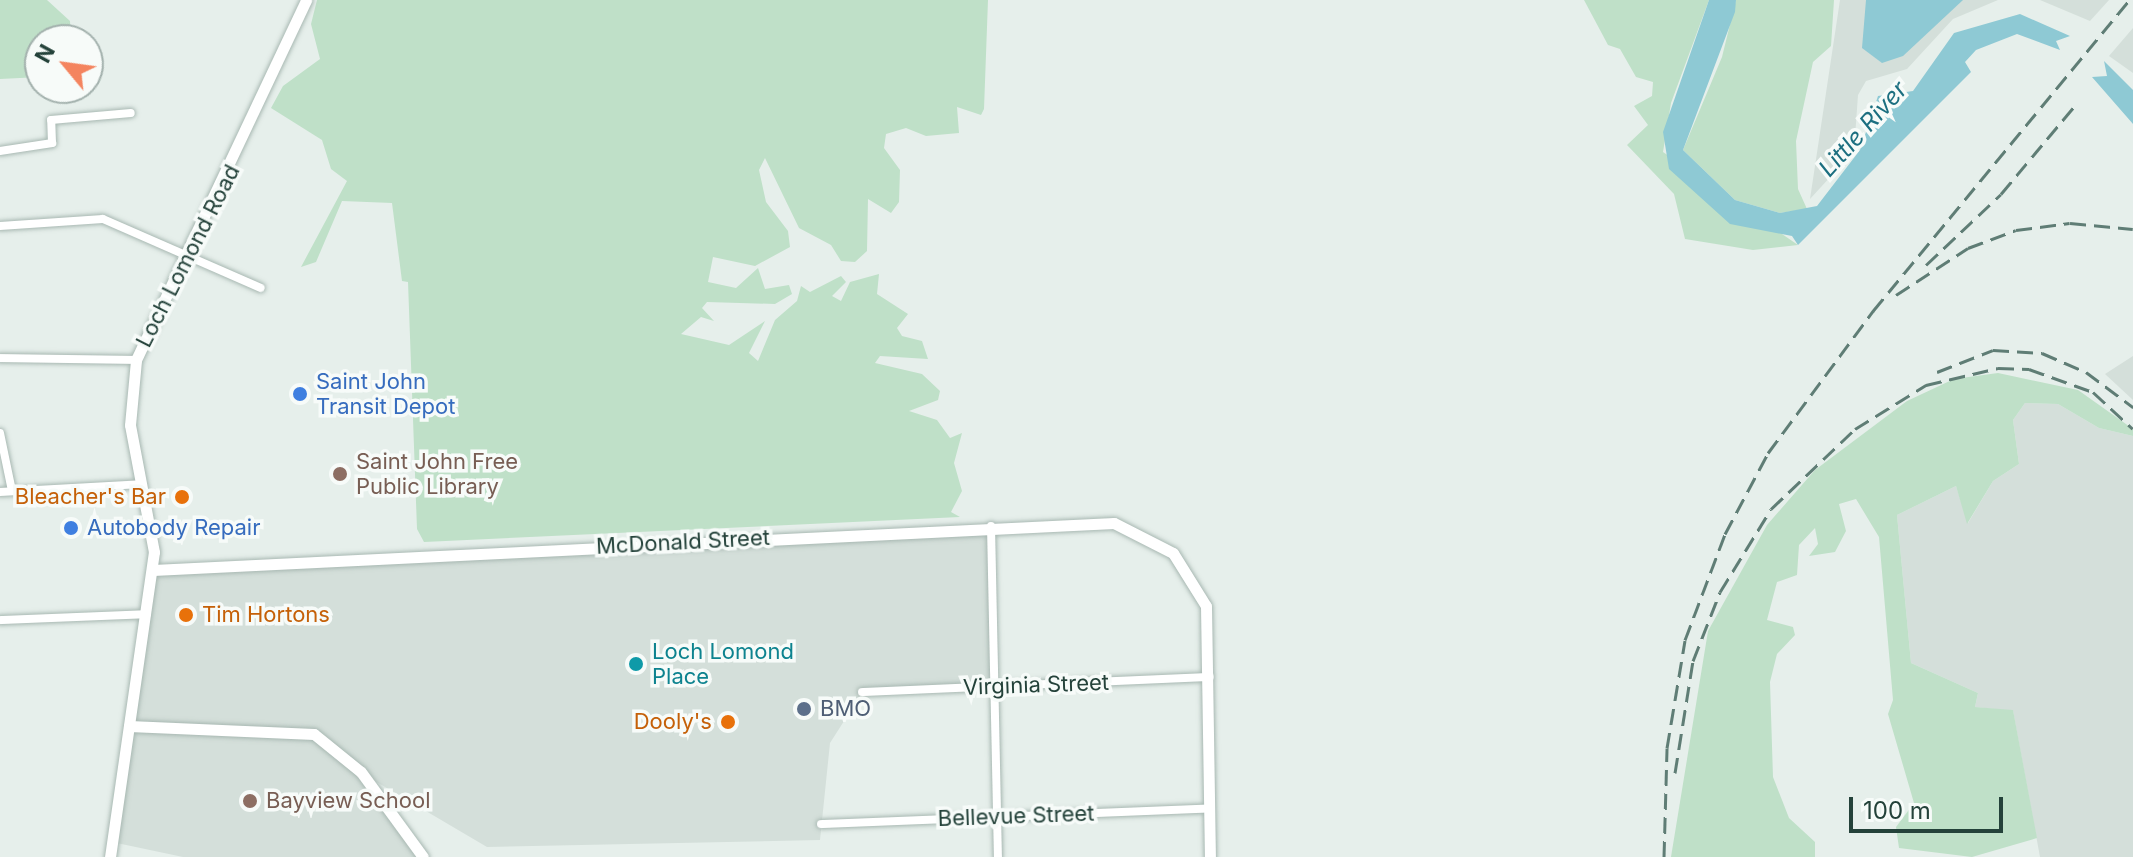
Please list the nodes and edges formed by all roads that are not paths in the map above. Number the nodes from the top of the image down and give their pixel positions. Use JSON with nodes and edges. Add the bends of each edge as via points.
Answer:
{"nodes":[{"id":1,"x":306,"y":0,"type":"edge"},
{"id":2,"x":131,"y":113,"type":"dead end"},
{"id":3,"x":0,"y":151,"type":"edge"},
{"id":4,"x":0,"y":226,"type":"edge"},
{"id":5,"x":189,"y":254,"type":"junction"},
{"id":6,"x":261,"y":288,"type":"dead end"},
{"id":7,"x":0,"y":358,"type":"edge"},
{"id":8,"x":136,"y":360,"type":"junction"},
{"id":9,"x":0,"y":433,"type":"edge"},
{"id":10,"x":141,"y":484,"type":"junction"},
{"id":11,"x":12,"y":491,"type":"junction"},
{"id":12,"x":0,"y":492,"type":"edge"},
{"id":13,"x":991,"y":526,"type":"junction"},
{"id":14,"x":153,"y":570,"type":"junction"},
{"id":15,"x":147,"y":614,"type":"junction"},
{"id":16,"x":0,"y":620,"type":"edge"},
{"id":17,"x":1210,"y":677,"type":"junction"},
{"id":18,"x":996,"y":686,"type":"junction"},
{"id":19,"x":862,"y":692,"type":"dead end"},
{"id":20,"x":129,"y":726,"type":"junction"},
{"id":21,"x":1211,"y":808,"type":"junction"},
{"id":22,"x":998,"y":815,"type":"junction"},
{"id":23,"x":821,"y":824,"type":"dead end"},
{"id":24,"x":110,"y":857,"type":"edge"},
{"id":25,"x":423,"y":857,"type":"edge"},
{"id":26,"x":998,"y":857,"type":"edge"},
{"id":27,"x":1210,"y":857,"type":"edge"}],
"edges":[{"from":1,"to":5,"type":"street","name":"Loch Lomond Road"},
{"from":2,"to":3,"type":"street","via":[[51,120],[52,143]]},
{"from":4,"to":5,"type":"street","via":[[103,219]]},
{"from":5,"to":6,"type":"street"},
{"from":5,"to":8,"type":"street","name":"Loch Lomond Road"},
{"from":7,"to":8,"type":"street"},
{"from":8,"to":10,"type":"street","name":"Loch Lomond Road","via":[[130,425]]},
{"from":9,"to":11,"type":"street"},
{"from":10,"to":11,"type":"street"},
{"from":10,"to":14,"type":"street","name":"Loch Lomond Road"},
{"from":11,"to":12,"type":"street"},
{"from":13,"to":14,"type":"street","name":"McDonald Street"},
{"from":13,"to":17,"type":"street","name":"McDonald Street","via":[[1114,523],[1159,542],[1193,578],[1208,621]]},
{"from":13,"to":18,"type":"street"},
{"from":14,"to":15,"type":"street","name":"Loch Lomond Road"},
{"from":15,"to":16,"type":"street"},
{"from":15,"to":20,"type":"street","name":"Loch Lomond Road"},
{"from":17,"to":18,"type":"street","name":"Virginia Street"},
{"from":17,"to":21,"type":"street"},
{"from":18,"to":19,"type":"street","name":"Virginia Street"},
{"from":18,"to":22,"type":"street"},
{"from":20,"to":24,"type":"street","name":"Loch Lomond Road"},
{"from":20,"to":25,"type":"street","via":[[314,734],[361,772]]},
{"from":21,"to":22,"type":"street","name":"Bellevue Street"},
{"from":21,"to":27,"type":"street"},
{"from":22,"to":23,"type":"street","name":"Bellevue Street"},
{"from":22,"to":26,"type":"street"}]}
